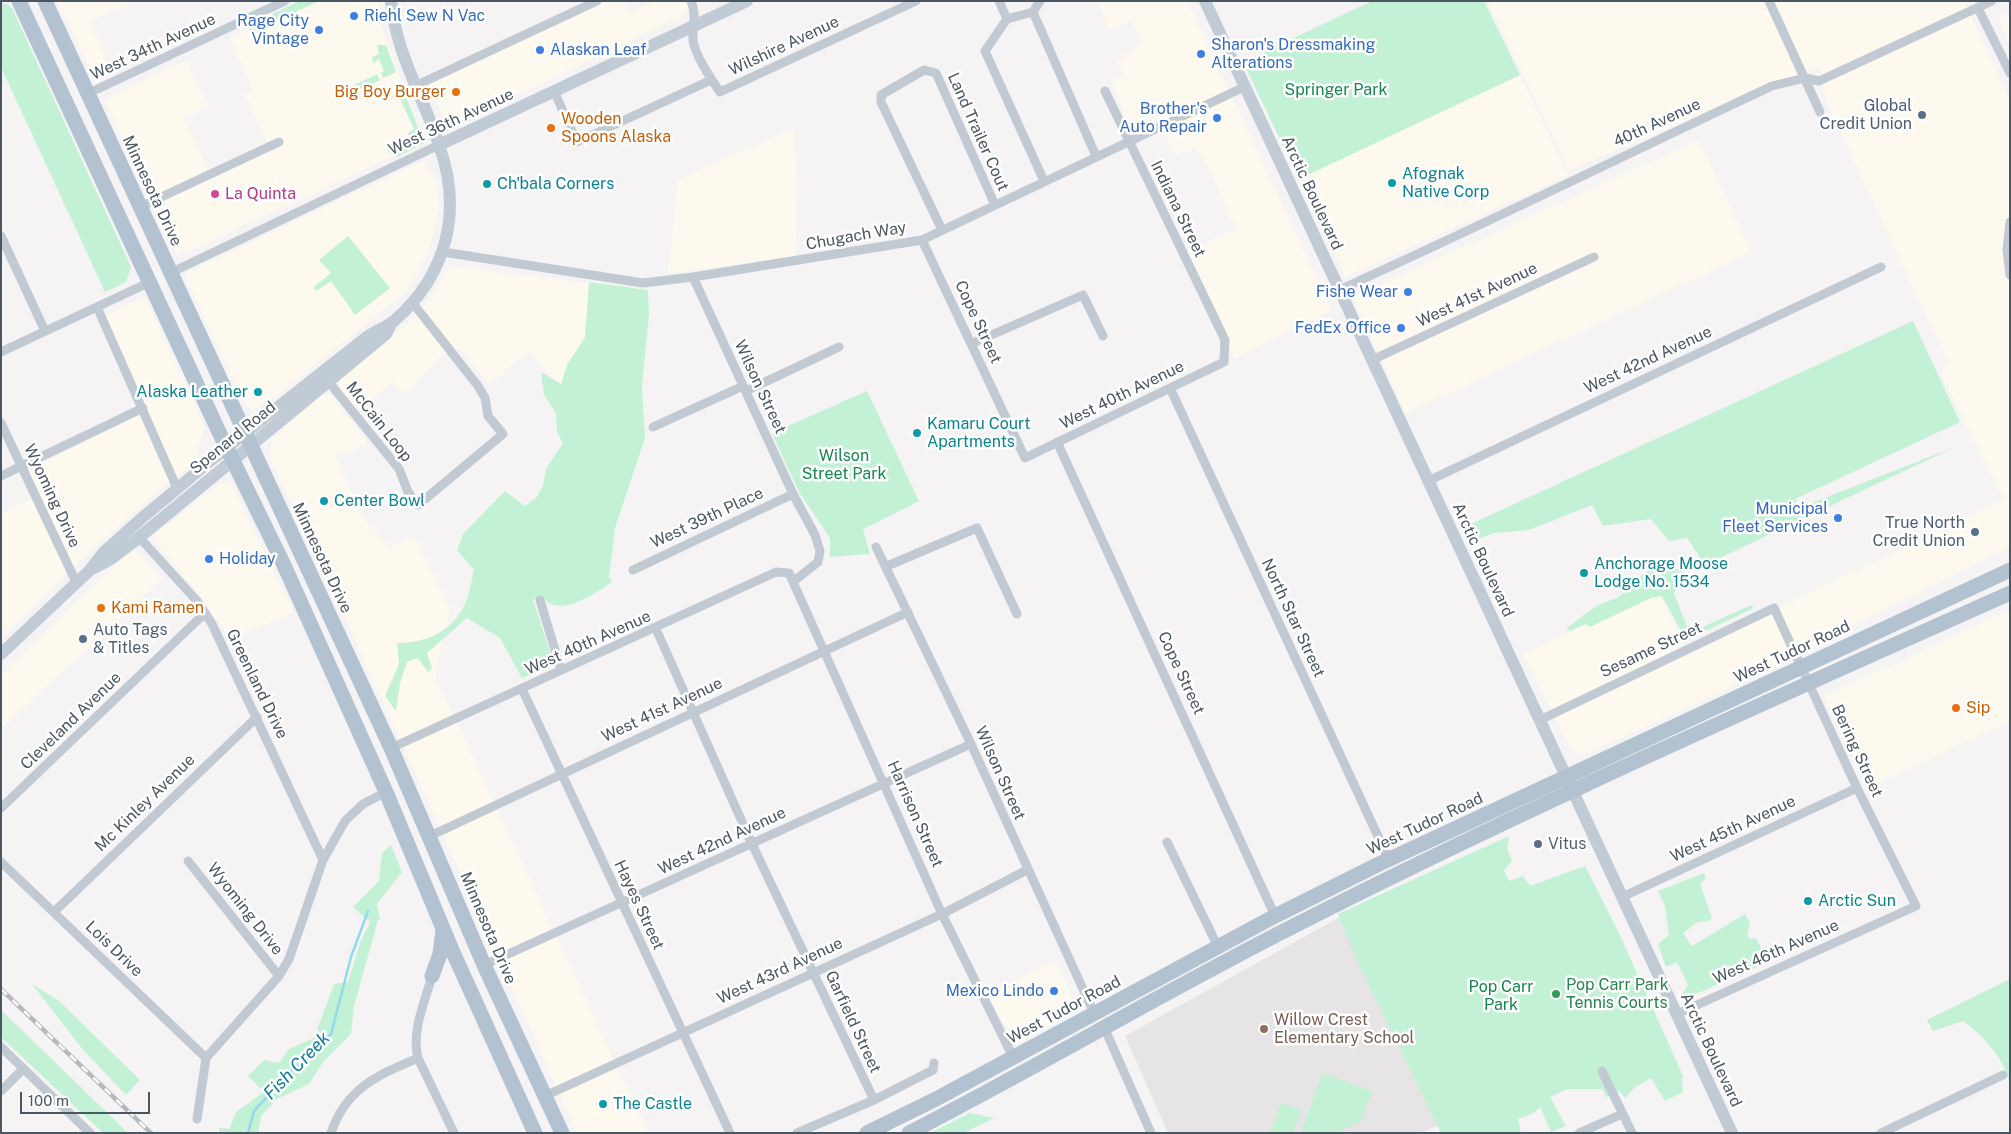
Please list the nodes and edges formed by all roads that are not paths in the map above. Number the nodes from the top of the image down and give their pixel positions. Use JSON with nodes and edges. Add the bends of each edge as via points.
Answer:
{"nodes":[{"id":1,"x":19,"y":1,"type":"edge"},
{"id":2,"x":45,"y":1,"type":"edge"},
{"id":3,"x":285,"y":1,"type":"edge"},
{"id":4,"x":391,"y":1,"type":"edge"},
{"id":5,"x":597,"y":1,"type":"edge"},
{"id":6,"x":691,"y":1,"type":"edge"},
{"id":7,"x":747,"y":1,"type":"edge"},
{"id":8,"x":916,"y":1,"type":"edge"},
{"id":9,"x":999,"y":1,"type":"edge"},
{"id":10,"x":1040,"y":1,"type":"edge"},
{"id":11,"x":1205,"y":1,"type":"edge"},
{"id":12,"x":1769,"y":1,"type":"edge"},
{"id":13,"x":1992,"y":1,"type":"edge"},
{"id":14,"x":1978,"y":8,"type":"junction"},
{"id":15,"x":1032,"y":12,"type":"junction"},
{"id":16,"x":1007,"y":19,"type":"junction"},
{"id":17,"x":695,"y":26,"type":"junction"},
{"id":18,"x":2010,"y":73,"type":"edge"},
{"id":19,"x":1804,"y":78,"type":"junction"},
{"id":20,"x":711,"y":80,"type":"junction"},
{"id":21,"x":414,"y":86,"type":"junction"},
{"id":22,"x":1244,"y":87,"type":"junction"},
{"id":23,"x":1105,"y":91,"type":"dead end"},
{"id":24,"x":554,"y":92,"type":"junction"},
{"id":25,"x":88,"y":94,"type":"junction"},
{"id":26,"x":1820,"y":112,"type":"dead end"},
{"id":27,"x":1128,"y":141,"type":"junction"},
{"id":28,"x":279,"y":142,"type":"dead end"},
{"id":29,"x":439,"y":145,"type":"junction"},
{"id":30,"x":1096,"y":156,"type":"junction"},
{"id":31,"x":119,"y":161,"type":"junction"},
{"id":32,"x":95,"y":162,"type":"junction"},
{"id":33,"x":1044,"y":181,"type":"junction"},
{"id":34,"x":994,"y":205,"type":"junction"},
{"id":35,"x":140,"y":207,"type":"junction"},
{"id":36,"x":2010,"y":222,"type":"edge"},
{"id":37,"x":942,"y":230,"type":"junction"},
{"id":38,"x":1,"y":236,"type":"edge"},
{"id":39,"x":922,"y":240,"type":"junction"},
{"id":40,"x":443,"y":252,"type":"junction"},
{"id":41,"x":1594,"y":257,"type":"dead end"},
{"id":42,"x":1881,"y":267,"type":"dead end"},
{"id":43,"x":170,"y":273,"type":"junction"},
{"id":44,"x":2010,"y":275,"type":"edge"},
{"id":45,"x":693,"y":278,"type":"junction"},
{"id":46,"x":150,"y":282,"type":"junction"},
{"id":47,"x":1339,"y":290,"type":"junction"},
{"id":48,"x":412,"y":302,"type":"junction"},
{"id":49,"x":97,"y":307,"type":"junction"},
{"id":50,"x":392,"y":322,"type":"junction"},
{"id":51,"x":45,"y":331,"type":"junction"},
{"id":52,"x":1103,"y":336,"type":"dead end"},
{"id":53,"x":1225,"y":340,"type":"joint"},
{"id":54,"x":972,"y":343,"type":"junction"},
{"id":55,"x":839,"y":348,"type":"dead end"},
{"id":56,"x":1,"y":352,"type":"edge"},
{"id":57,"x":1372,"y":360,"type":"junction"},
{"id":58,"x":328,"y":381,"type":"junction"},
{"id":59,"x":745,"y":388,"type":"junction"},
{"id":60,"x":1170,"y":388,"type":"junction"},
{"id":61,"x":143,"y":408,"type":"junction"},
{"id":62,"x":1,"y":423,"type":"edge"},
{"id":63,"x":653,"y":427,"type":"dead end"},
{"id":64,"x":247,"y":440,"type":"junction"},
{"id":65,"x":1057,"y":442,"type":"junction"},
{"id":66,"x":1017,"y":445,"type":"joint"},
{"id":67,"x":229,"y":454,"type":"junction"},
{"id":68,"x":22,"y":466,"type":"junction"},
{"id":69,"x":1,"y":476,"type":"edge"},
{"id":70,"x":1428,"y":481,"type":"junction"},
{"id":71,"x":178,"y":488,"type":"junction"},
{"id":72,"x":793,"y":494,"type":"junction"},
{"id":73,"x":139,"y":537,"type":"junction"},
{"id":74,"x":876,"y":547,"type":"dead end"},
{"id":75,"x":887,"y":566,"type":"junction"},
{"id":76,"x":633,"y":570,"type":"dead end"},
{"id":77,"x":2010,"y":570,"type":"edge"},
{"id":78,"x":89,"y":571,"type":"junction"},
{"id":79,"x":794,"y":581,"type":"junction"},
{"id":80,"x":76,"y":582,"type":"junction"},
{"id":81,"x":2010,"y":593,"type":"edge"},
{"id":82,"x":540,"y":600,"type":"dead end"},
{"id":83,"x":1774,"y":608,"type":"joint"},
{"id":84,"x":908,"y":612,"type":"junction"},
{"id":85,"x":206,"y":613,"type":"junction"},
{"id":86,"x":1017,"y":614,"type":"dead end"},
{"id":87,"x":656,"y":629,"type":"junction"},
{"id":88,"x":824,"y":650,"type":"junction"},
{"id":89,"x":1,"y":654,"type":"edge"},
{"id":90,"x":1801,"y":668,"type":"junction"},
{"id":91,"x":561,"y":670,"type":"junction"},
{"id":92,"x":1808,"y":684,"type":"junction"},
{"id":93,"x":522,"y":689,"type":"junction"},
{"id":94,"x":693,"y":713,"type":"junction"},
{"id":95,"x":257,"y":717,"type":"junction"},
{"id":96,"x":1540,"y":720,"type":"junction"},
{"id":97,"x":971,"y":744,"type":"junction"},
{"id":98,"x":391,"y":748,"type":"junction"},
{"id":99,"x":562,"y":774,"type":"junction"},
{"id":100,"x":1566,"y":777,"type":"junction"},
{"id":101,"x":885,"y":782,"type":"junction"},
{"id":102,"x":1857,"y":788,"type":"junction"},
{"id":103,"x":386,"y":792,"type":"junction"},
{"id":104,"x":1574,"y":792,"type":"junction"},
{"id":105,"x":1,"y":808,"type":"edge"},
{"id":106,"x":430,"y":836,"type":"junction"},
{"id":107,"x":1167,"y":842,"type":"dead end"},
{"id":108,"x":752,"y":844,"type":"junction"},
{"id":109,"x":323,"y":860,"type":"junction"},
{"id":110,"x":1389,"y":860,"type":"junction"},
{"id":111,"x":188,"y":861,"type":"dead end"},
{"id":112,"x":1,"y":862,"type":"edge"},
{"id":113,"x":1027,"y":870,"type":"junction"},
{"id":114,"x":1622,"y":897,"type":"junction"},
{"id":115,"x":621,"y":904,"type":"junction"},
{"id":116,"x":1916,"y":906,"type":"joint"},
{"id":117,"x":54,"y":912,"type":"junction"},
{"id":118,"x":942,"y":914,"type":"junction"},
{"id":119,"x":1276,"y":916,"type":"junction"},
{"id":120,"x":443,"y":929,"type":"junction"},
{"id":121,"x":1218,"y":947,"type":"junction"},
{"id":122,"x":484,"y":965,"type":"junction"},
{"id":123,"x":1174,"y":970,"type":"junction"},
{"id":124,"x":813,"y":972,"type":"junction"},
{"id":125,"x":279,"y":976,"type":"junction"},
{"id":126,"x":432,"y":976,"type":"junction"},
{"id":127,"x":465,"y":980,"type":"junction"},
{"id":128,"x":1094,"y":1014,"type":"junction"},
{"id":129,"x":1677,"y":1014,"type":"junction"},
{"id":130,"x":1104,"y":1027,"type":"junction"},
{"id":131,"x":682,"y":1032,"type":"junction"},
{"id":132,"x":1,"y":1047,"type":"edge"},
{"id":133,"x":1013,"y":1057,"type":"junction"},
{"id":134,"x":206,"y":1058,"type":"junction"},
{"id":135,"x":418,"y":1058,"type":"junction"},
{"id":136,"x":934,"y":1063,"type":"dead end"},
{"id":137,"x":23,"y":1068,"type":"junction"},
{"id":138,"x":1025,"y":1071,"type":"junction"},
{"id":139,"x":1602,"y":1071,"type":"dead end"},
{"id":140,"x":2003,"y":1076,"type":"dead end"},
{"id":141,"x":1,"y":1091,"type":"edge"},
{"id":142,"x":545,"y":1096,"type":"junction"},
{"id":143,"x":874,"y":1100,"type":"junction"},
{"id":144,"x":1622,"y":1114,"type":"junction"},
{"id":145,"x":197,"y":1119,"type":"dead end"},
{"id":146,"x":90,"y":1133,"type":"edge"},
{"id":147,"x":331,"y":1133,"type":"edge"},
{"id":148,"x":454,"y":1133,"type":"edge"},
{"id":149,"x":536,"y":1133,"type":"edge"},
{"id":150,"x":562,"y":1133,"type":"edge"},
{"id":151,"x":730,"y":1133,"type":"edge"},
{"id":152,"x":797,"y":1133,"type":"edge"},
{"id":153,"x":867,"y":1133,"type":"edge"},
{"id":154,"x":909,"y":1133,"type":"edge"},
{"id":155,"x":1151,"y":1133,"type":"edge"},
{"id":156,"x":1580,"y":1133,"type":"edge"},
{"id":157,"x":1632,"y":1133,"type":"edge"},
{"id":158,"x":1732,"y":1133,"type":"edge"},
{"id":159,"x":1881,"y":1133,"type":"edge"}],
"edges":[{"from":1,"to":32,"type":"main road"},
{"from":2,"to":25,"type":"main road","name":"Minnesota Drive"},
{"from":3,"to":25,"type":"street","name":"West 34th Avenue"},
{"from":4,"to":21,"type":"main road","name":"Spenard Road","via":[[396,36]]},
{"from":5,"to":21,"type":"street"},
{"from":6,"to":17,"type":"street"},
{"from":7,"to":17,"type":"main road","name":"West 36th Avenue"},
{"from":8,"to":20,"type":"street","name":"Wilshire Avenue","via":[[720,92]]},
{"from":9,"to":16,"type":"street"},
{"from":10,"to":15,"type":"street"},
{"from":11,"to":22,"type":"main road","name":"Arctic Boulevard"},
{"from":12,"to":19,"type":"street"},
{"from":13,"to":14,"type":"street","name":"40th Avenue"},
{"from":14,"to":18,"type":"street"},
{"from":14,"to":19,"type":"street","name":"40th Avenue","via":[[1819,82]]},
{"from":15,"to":16,"type":"street"},
{"from":15,"to":30,"type":"street"},
{"from":16,"to":33,"type":"street","via":[[985,51]]},
{"from":17,"to":20,"type":"street","via":[[693,41]]},
{"from":17,"to":24,"type":"main road","name":"West 36th Avenue"},
{"from":19,"to":26,"type":"street"},
{"from":19,"to":47,"type":"street","name":"40th Avenue","via":[[1772,86]]},
{"from":20,"to":24,"type":"street","via":[[577,142]]},
{"from":21,"to":29,"type":"main road","name":"Spenard Road"},
{"from":22,"to":27,"type":"street","name":"Chugach Way"},
{"from":22,"to":47,"type":"main road","name":"Arctic Boulevard"},
{"from":23,"to":27,"type":"street","name":"Indiana Street"},
{"from":24,"to":29,"type":"main road","name":"West 36th Avenue"},
{"from":25,"to":31,"type":"main road","name":"Minnesota Drive"},
{"from":27,"to":30,"type":"street","name":"Chugach Way"},
{"from":27,"to":53,"type":"street","name":"Indiana Street"},
{"from":28,"to":35,"type":"street"},
{"from":29,"to":40,"type":"main road","name":"Spenard Road","via":[[447,173],[450,206]]},
{"from":29,"to":43,"type":"street","name":"West 36th Avenue"},
{"from":30,"to":33,"type":"street","name":"Chugach Way"},
{"from":31,"to":32,"type":"main road","via":[[118,171],[112,174]]},
{"from":31,"to":35,"type":"main road","name":"Minnesota Drive"},
{"from":32,"to":46,"type":"main road"},
{"from":33,"to":34,"type":"street","name":"Chugach Way"},
{"from":34,"to":37,"type":"street","name":"Chugach Way"},
{"from":34,"to":37,"type":"street","name":"Land Trailer Cout","via":[[936,73],[924,70],[881,95],[881,102]]},
{"from":35,"to":43,"type":"main road","name":"Minnesota Drive"},
{"from":36,"to":44,"type":"street","via":[[2007,250]]},
{"from":37,"to":39,"type":"street","name":"Chugach Way"},
{"from":38,"to":51,"type":"street"},
{"from":39,"to":45,"type":"street","name":"Chugach Way"},
{"from":39,"to":54,"type":"street","name":"Cope Street"},
{"from":40,"to":45,"type":"street","name":"Chugach Way","via":[[643,283]]},
{"from":40,"to":48,"type":"main road","name":"Spenard Road","via":[[435,271]]},
{"from":41,"to":57,"type":"street","name":"West 41st Avenue"},
{"from":42,"to":70,"type":"street","name":"West 42nd Avenue"},
{"from":43,"to":64,"type":"main road","name":"Minnesota Drive"},
{"from":45,"to":59,"type":"street","name":"Wilson Street"},
{"from":46,"to":49,"type":"street"},
{"from":46,"to":67,"type":"main road"},
{"from":47,"to":57,"type":"main road","name":"Arctic Boulevard"},
{"from":48,"to":50,"type":"main road","name":"Spenard Road"},
{"from":48,"to":58,"type":"street","name":"McCain Loop","via":[[478,386],[485,398],[488,416],[503,434],[418,505],[408,492],[399,469]]},
{"from":49,"to":51,"type":"street"},
{"from":49,"to":61,"type":"street"},
{"from":50,"to":58,"type":"main road","name":"Spenard Road","via":[[386,334]]},
{"from":50,"to":64,"type":"main road","name":"Spenard Road","via":[[368,336]]},
{"from":51,"to":56,"type":"street"},
{"from":52,"to":54,"type":"street","via":[[1083,295]]},
{"from":53,"to":60,"type":"street","name":"West 40th Avenue","via":[[1224,362]]},
{"from":54,"to":66,"type":"street","name":"Cope Street"},
{"from":55,"to":59,"type":"street"},
{"from":57,"to":70,"type":"main road","name":"Arctic Boulevard"},
{"from":58,"to":64,"type":"main road","name":"Spenard Road"},
{"from":59,"to":63,"type":"street"},
{"from":59,"to":72,"type":"street","name":"Wilson Street"},
{"from":60,"to":65,"type":"street","name":"West 40th Avenue"},
{"from":60,"to":110,"type":"street","name":"North Star Street"},
{"from":61,"to":68,"type":"street"},
{"from":61,"to":71,"type":"street"},
{"from":62,"to":68,"type":"street","name":"Wyoming Drive"},
{"from":64,"to":67,"type":"main road","name":"Spenard Road"},
{"from":64,"to":98,"type":"main road","name":"Minnesota Drive"},
{"from":65,"to":66,"type":"street","name":"West 40th Avenue","via":[[1025,458]]},
{"from":65,"to":119,"type":"street","name":"Cope Street"},
{"from":67,"to":71,"type":"main road","name":"Spenard Road"},
{"from":67,"to":73,"type":"main road","name":"Spenard Road"},
{"from":67,"to":103,"type":"main road","via":[[287,572]]},
{"from":68,"to":69,"type":"street"},
{"from":68,"to":80,"type":"street","name":"Wyoming Drive"},
{"from":70,"to":96,"type":"main road","name":"Arctic Boulevard"},
{"from":71,"to":78,"type":"main road","name":"Spenard Road","via":[[104,552]]},
{"from":72,"to":76,"type":"street","name":"West 39th Place"},
{"from":72,"to":79,"type":"street","name":"Wilson Street","via":[[815,534],[820,551],[818,562]]},
{"from":73,"to":78,"type":"main road","name":"Spenard Road","via":[[112,559]]},
{"from":73,"to":85,"type":"street","name":"Greenland Drive"},
{"from":74,"to":75,"type":"street","name":"Wilson Street"},
{"from":75,"to":84,"type":"street","name":"Wilson Street"},
{"from":75,"to":86,"type":"street","via":[[977,528]]},
{"from":77,"to":90,"type":"main road","name":"West Tudor Road"},
{"from":78,"to":80,"type":"main road","name":"Spenard Road"},
{"from":79,"to":87,"type":"street","name":"West 40th Avenue","via":[[789,573],[776,572]]},
{"from":79,"to":88,"type":"street","name":"Harrison Street"},
{"from":80,"to":89,"type":"main road","name":"Spenard Road"},
{"from":81,"to":92,"type":"main road"},
{"from":82,"to":91,"type":"street"},
{"from":83,"to":90,"type":"street","name":"Bering Street"},
{"from":83,"to":96,"type":"street","name":"Sesame Street"},
{"from":84,"to":88,"type":"street","name":"West 41st Avenue"},
{"from":84,"to":97,"type":"street","name":"Wilson Street"},
{"from":85,"to":95,"type":"street","name":"Greenland Drive"},
{"from":85,"to":105,"type":"street","name":"Cleveland Avenue"},
{"from":87,"to":91,"type":"street","name":"West 40th Avenue"},
{"from":87,"to":94,"type":"street","name":"Garfield Street"},
{"from":88,"to":94,"type":"street","name":"West 41st Avenue"},
{"from":88,"to":101,"type":"street","name":"Harrison Street"},
{"from":90,"to":92,"type":"street","name":"Bering Street"},
{"from":90,"to":100,"type":"main road","name":"West Tudor Road"},
{"from":91,"to":93,"type":"street","name":"West 40th Avenue"},
{"from":92,"to":102,"type":"street","name":"Bering Street"},
{"from":92,"to":104,"type":"main road"},
{"from":93,"to":98,"type":"street","name":"West 40th Avenue"},
{"from":93,"to":99,"type":"street","name":"Hayes Street"},
{"from":94,"to":99,"type":"street","name":"West 41st Avenue"},
{"from":94,"to":108,"type":"street","name":"Garfield Street"},
{"from":95,"to":109,"type":"street","name":"Greenland Drive"},
{"from":95,"to":117,"type":"street","name":"Mc Kinley Avenue"},
{"from":96,"to":100,"type":"main road","name":"Arctic Boulevard"},
{"from":97,"to":101,"type":"street","name":"West 42nd Avenue"},
{"from":97,"to":113,"type":"street","name":"Wilson Street"},
{"from":98,"to":106,"type":"main road","name":"Minnesota Drive"},
{"from":99,"to":106,"type":"street","name":"West 41st Avenue"},
{"from":99,"to":115,"type":"street","name":"Hayes Street"},
{"from":100,"to":104,"type":"main road","name":"Arctic Boulevard"},
{"from":100,"to":110,"type":"main road","name":"West Tudor Road"},
{"from":101,"to":108,"type":"street","name":"West 42nd Avenue"},
{"from":101,"to":118,"type":"street","name":"Harrison Street"},
{"from":102,"to":114,"type":"street","name":"West 45th Avenue"},
{"from":102,"to":116,"type":"street","name":"Bering Street"},
{"from":103,"to":109,"type":"street","via":[[345,821]]},
{"from":103,"to":120,"type":"main road"},
{"from":104,"to":114,"type":"main road","name":"Arctic Boulevard"},
{"from":104,"to":130,"type":"main road","via":[[1284,931]]},
{"from":106,"to":122,"type":"main road","name":"Minnesota Drive"},
{"from":107,"to":121,"type":"street"},
{"from":108,"to":115,"type":"street","name":"West 42nd Avenue"},
{"from":108,"to":124,"type":"street","name":"Garfield Street"},
{"from":109,"to":125,"type":"street","via":[[289,959]]},
{"from":110,"to":119,"type":"main road","name":"West Tudor Road"},
{"from":111,"to":125,"type":"street","name":"Wyoming Drive"},
{"from":112,"to":117,"type":"street","name":"Lois Drive"},
{"from":113,"to":118,"type":"street","name":"West 43rd Avenue"},
{"from":113,"to":128,"type":"street","name":"Wilson Street"},
{"from":114,"to":129,"type":"main road","name":"Arctic Boulevard"},
{"from":115,"to":122,"type":"street","name":"West 42nd Avenue"},
{"from":115,"to":131,"type":"street","name":"Hayes Street"},
{"from":116,"to":129,"type":"street","name":"West 46th Avenue"},
{"from":117,"to":134,"type":"street","name":"Lois Drive"},
{"from":118,"to":124,"type":"street","name":"West 43rd Avenue"},
{"from":118,"to":133,"type":"street","name":"Harrison Street"},
{"from":119,"to":121,"type":"main road","name":"West Tudor Road"},
{"from":120,"to":126,"type":"main road","via":[[440,954]]},
{"from":120,"to":127,"type":"main road"},
{"from":121,"to":123,"type":"main road","name":"West Tudor Road"},
{"from":122,"to":142,"type":"main road","name":"Minnesota Drive"},
{"from":123,"to":128,"type":"main road","name":"West Tudor Road"},
{"from":123,"to":130,"type":"main road","via":[[1170,982],[1161,990],[1109,1019]]},
{"from":124,"to":131,"type":"street","name":"West 43rd Avenue"},
{"from":124,"to":143,"type":"street","name":"Garfield Street"},
{"from":125,"to":134,"type":"street"},
{"from":126,"to":127,"type":"main road","via":[[440,970],[451,969]]},
{"from":126,"to":135,"type":"street","via":[[417,1032],[415,1046]]},
{"from":127,"to":149,"type":"main road"},
{"from":128,"to":133,"type":"main road","name":"West Tudor Road"},
{"from":128,"to":138,"type":"main road","via":[[1094,1023],[1078,1037],[1030,1062]]},
{"from":129,"to":158,"type":"main road","name":"Arctic Boulevard"},
{"from":130,"to":138,"type":"main road"},
{"from":130,"to":155,"type":"street"},
{"from":131,"to":142,"type":"street","name":"West 43rd Avenue"},
{"from":131,"to":151,"type":"street","name":"Hayes Street"},
{"from":132,"to":137,"type":"street"},
{"from":133,"to":153,"type":"main road","name":"West Tudor Road"},
{"from":134,"to":145,"type":"street"},
{"from":135,"to":147,"type":"street","via":[[383,1073],[357,1091],[339,1112]]},
{"from":135,"to":148,"type":"street"},
{"from":136,"to":143,"type":"street","via":[[933,1070]]},
{"from":137,"to":141,"type":"street"},
{"from":137,"to":146,"type":"street"},
{"from":138,"to":154,"type":"main road"},
{"from":139,"to":144,"type":"street"},
{"from":140,"to":159,"type":"street"},
{"from":142,"to":150,"type":"main road","name":"Minnesota Drive"},
{"from":143,"to":152,"type":"street"},
{"from":144,"to":156,"type":"street"},
{"from":144,"to":157,"type":"street"}]}
